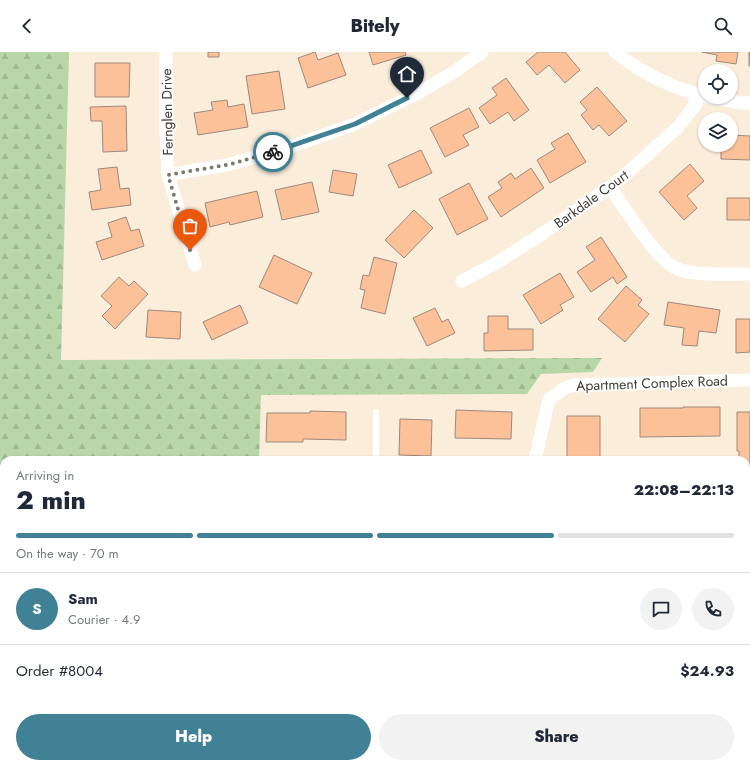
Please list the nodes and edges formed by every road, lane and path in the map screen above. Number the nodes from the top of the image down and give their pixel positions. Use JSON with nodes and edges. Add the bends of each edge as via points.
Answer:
{"nodes":[{"id":1,"x":166,"y":52,"type":"edge"},
{"id":2,"x":482,"y":52,"type":"edge"},
{"id":3,"x":615,"y":52,"type":"edge"},
{"id":4,"x":698,"y":94,"type":"edge"},
{"id":5,"x":698,"y":101,"type":"edge"},
{"id":6,"x":738,"y":102,"type":"edge"},
{"id":7,"x":750,"y":103,"type":"edge"},
{"id":8,"x":168,"y":175,"type":"junction"},
{"id":9,"x":610,"y":187,"type":"junction"},
{"id":10,"x":194,"y":265,"type":"dead end"},
{"id":11,"x":750,"y":274,"type":"edge"},
{"id":12,"x":462,"y":281,"type":"dead end"},
{"id":13,"x":750,"y":380,"type":"edge"},
{"id":14,"x":376,"y":412,"type":"dead end"},
{"id":15,"x":376,"y":456,"type":"edge"},
{"id":16,"x":536,"y":456,"type":"edge"}],
"edges":[{"from":1,"to":8,"type":"street","name":"Fernglen Drive"},
{"from":2,"to":8,"type":"street","via":[[420,92],[355,124],[294,146],[231,164]]},
{"from":3,"to":4,"type":"street","via":[[646,74]]},
{"from":5,"to":9,"type":"street","name":"Barkdale Court","via":[[685,119]]},
{"from":6,"to":7,"type":"street"},
{"from":8,"to":10,"type":"street","name":"Fernglen Drive"},
{"from":9,"to":11,"type":"street","via":[[660,256],[672,266],[690,273]]},
{"from":9,"to":12,"type":"street","name":"Barkdale Court","via":[[505,258]]},
{"from":13,"to":16,"type":"street","name":"Apartment Complex Road","via":[[574,385],[565,388],[549,399]]},
{"from":14,"to":15,"type":"lane"}]}
